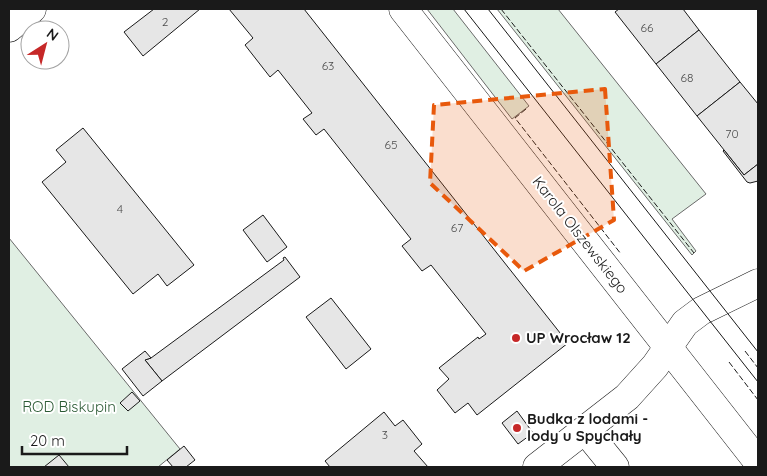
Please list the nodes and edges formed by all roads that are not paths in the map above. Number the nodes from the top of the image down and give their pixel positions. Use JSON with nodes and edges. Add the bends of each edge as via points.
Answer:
{"nodes":[{"id":1,"x":32,"y":9,"type":"edge"},
{"id":2,"x":403,"y":9,"type":"edge"},
{"id":3,"x":9,"y":28,"type":"edge"},
{"id":4,"x":758,"y":283,"type":"edge"},
{"id":5,"x":669,"y":347,"type":"junction"},
{"id":6,"x":585,"y":430,"type":"junction"},
{"id":7,"x":758,"y":462,"type":"edge"},
{"id":8,"x":538,"y":467,"type":"edge"},
{"id":9,"x":615,"y":467,"type":"edge"}],
"edges":[{"from":1,"to":3,"type":"street"},
{"from":2,"to":5,"type":"street","name":"Karola Olszewskiego"},
{"from":4,"to":5,"type":"street","via":[[701,311],[685,323]]},
{"from":5,"to":6,"type":"street","via":[[627,397]]},
{"from":5,"to":7,"type":"street","name":"Karola Olszewskiego"},
{"from":6,"to":8,"type":"street"},
{"from":6,"to":9,"type":"street"}]}
